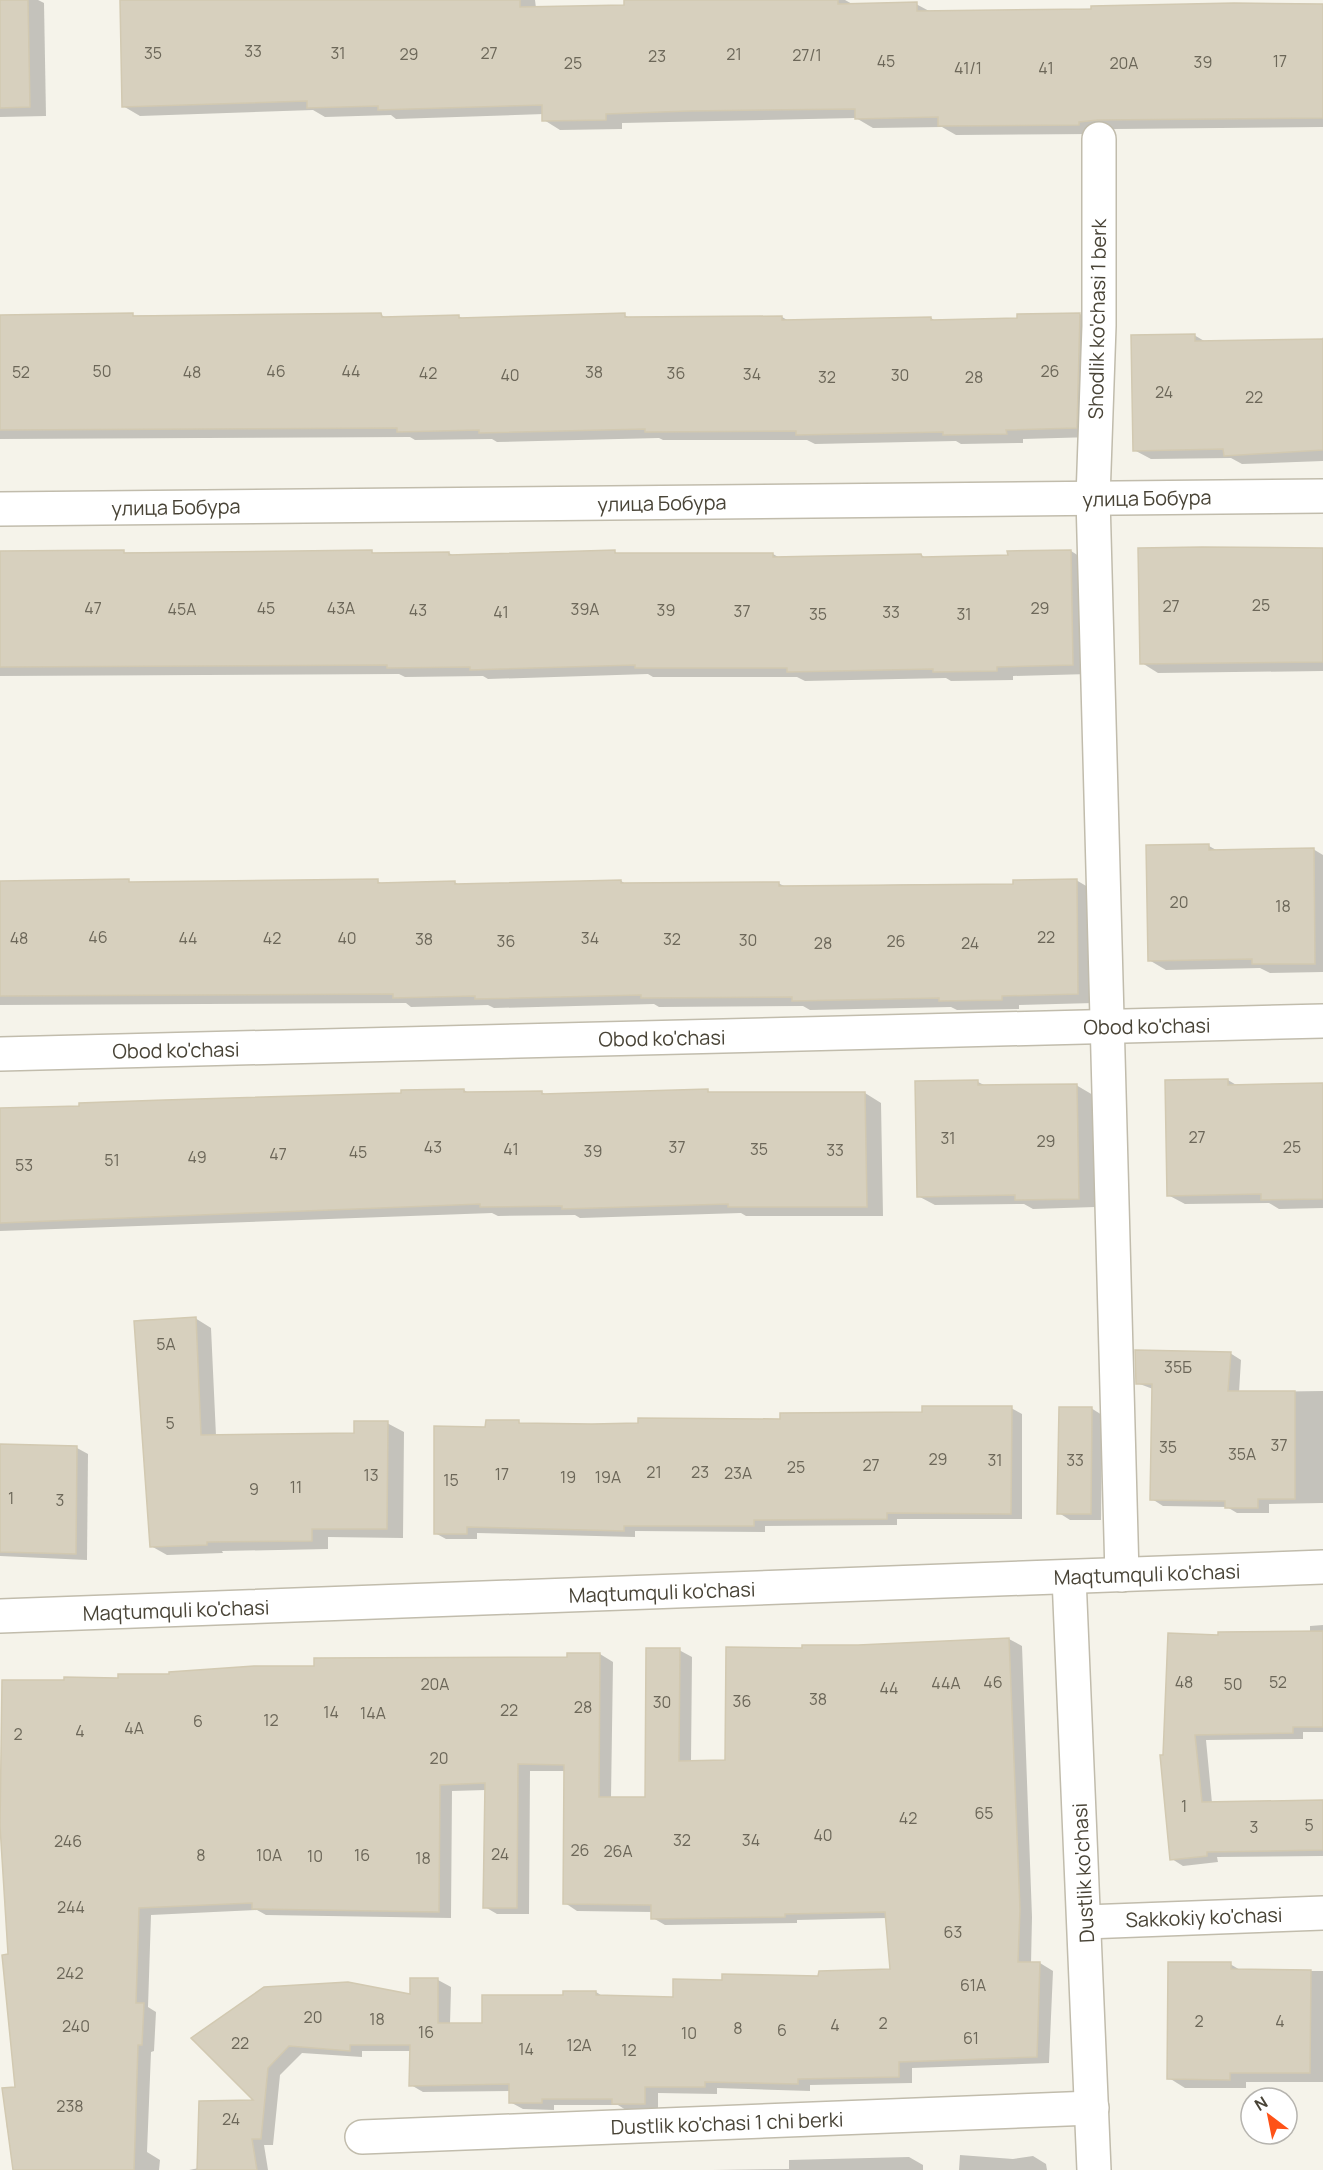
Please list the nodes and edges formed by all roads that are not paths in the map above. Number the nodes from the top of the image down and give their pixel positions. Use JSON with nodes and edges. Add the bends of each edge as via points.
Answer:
{"nodes":[{"id":1,"x":1099,"y":139,"type":"dead end"},
{"id":2,"x":1323,"y":496,"type":"edge"},
{"id":3,"x":1093,"y":498,"type":"junction"},
{"id":4,"x":0,"y":509,"type":"edge"},
{"id":5,"x":1323,"y":1021,"type":"edge"},
{"id":6,"x":1109,"y":1026,"type":"junction"},
{"id":7,"x":0,"y":1054,"type":"edge"},
{"id":8,"x":1323,"y":1567,"type":"edge"},
{"id":9,"x":1122,"y":1575,"type":"junction"},
{"id":10,"x":1069,"y":1577,"type":"junction"},
{"id":11,"x":0,"y":1616,"type":"edge"},
{"id":12,"x":1323,"y":1913,"type":"edge"},
{"id":13,"x":1085,"y":1922,"type":"junction"},
{"id":14,"x":1092,"y":2108,"type":"junction"},
{"id":15,"x":362,"y":2138,"type":"dead end"},
{"id":16,"x":1094,"y":2170,"type":"edge"}],
"edges":[{"from":1,"to":3,"type":"street","name":"Shodlik ko'chasi 1 berk","via":[[1099,326]]},
{"from":2,"to":3,"type":"street","name":"улица Бобура"},
{"from":3,"to":4,"type":"street","name":"улица Бобура"},
{"from":3,"to":6,"type":"street","name":"Shodlik ko'chasi 1 berk"},
{"from":5,"to":6,"type":"street","name":"Obod ko'chasi"},
{"from":6,"to":7,"type":"street","name":"Obod ko'chasi"},
{"from":6,"to":9,"type":"street","name":"Shodlik ko'chasi 1 berk"},
{"from":8,"to":9,"type":"street","name":"Maqtumquli ko'chasi"},
{"from":9,"to":10,"type":"street","name":"Maqtumquli ko'chasi"},
{"from":10,"to":11,"type":"street","name":"Maqtumquli ko'chasi"},
{"from":10,"to":13,"type":"street","name":"Dustlik ko'chasi"},
{"from":12,"to":13,"type":"street","name":"Sakkokiy ko'chasi"},
{"from":13,"to":14,"type":"street","name":"Dustlik ko'chasi"},
{"from":14,"to":15,"type":"street","name":"Dustlik ko'chasi 1 chi berki"},
{"from":14,"to":16,"type":"street","name":"Dustlik ko'chasi"}]}
